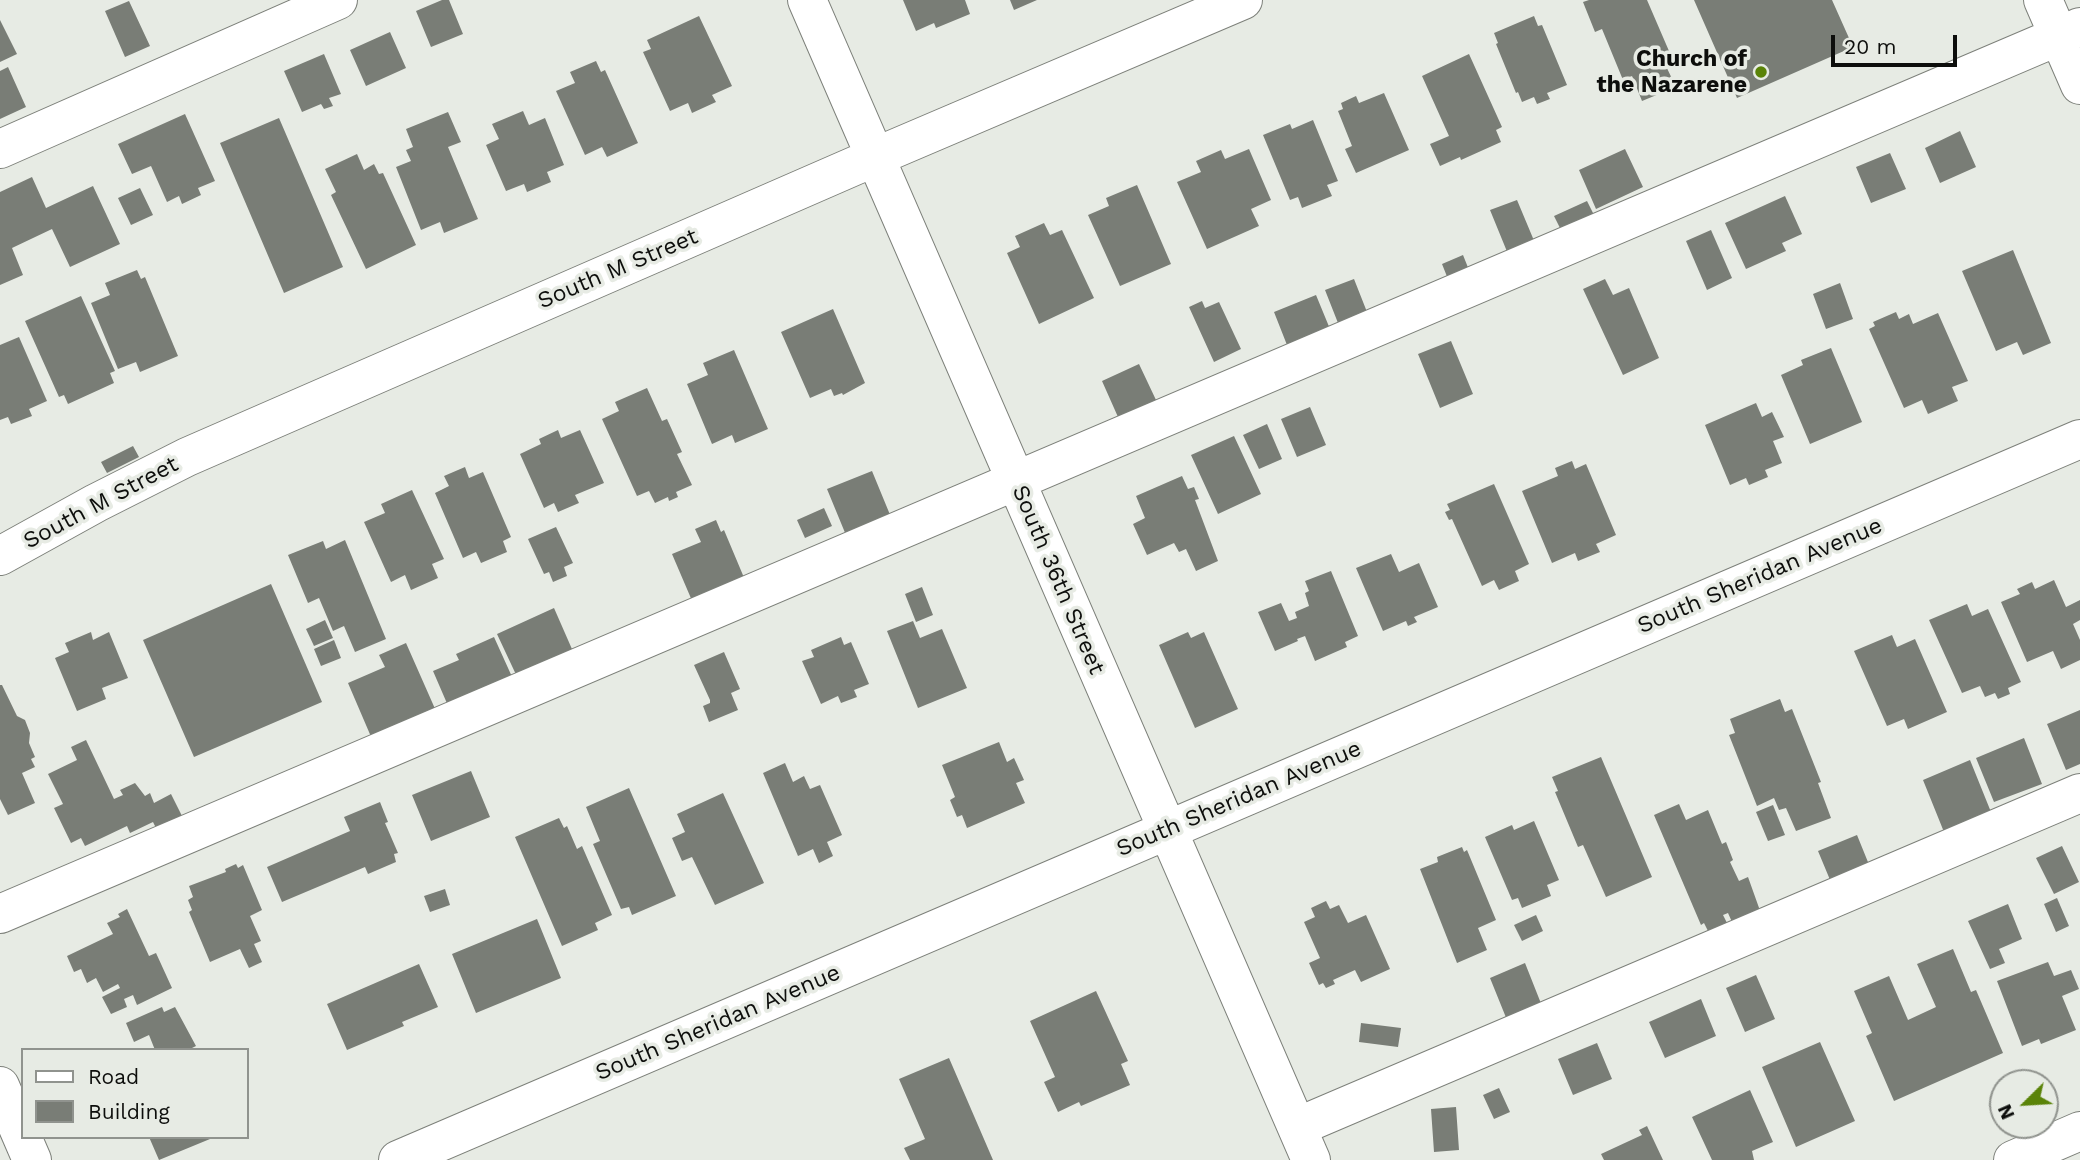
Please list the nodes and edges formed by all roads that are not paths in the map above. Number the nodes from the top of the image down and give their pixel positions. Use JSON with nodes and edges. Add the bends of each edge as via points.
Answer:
{"nodes":[{"id":1,"x":338,"y":0,"type":"edge"},
{"id":2,"x":807,"y":0,"type":"edge"},
{"id":3,"x":1244,"y":0,"type":"edge"},
{"id":4,"x":2043,"y":0,"type":"edge"},
{"id":5,"x":2069,"y":31,"type":"edge"},
{"id":6,"x":2080,"y":85,"type":"edge"},
{"id":7,"x":0,"y":149,"type":"edge"},
{"id":8,"x":875,"y":157,"type":"junction"},
{"id":9,"x":2080,"y":439,"type":"edge"},
{"id":10,"x":1015,"y":480,"type":"junction"},
{"id":11,"x":0,"y":556,"type":"edge"},
{"id":12,"x":2080,"y":793,"type":"edge"},
{"id":13,"x":1166,"y":830,"type":"junction"},
{"id":14,"x":0,"y":914,"type":"edge"},
{"id":15,"x":0,"y":1086,"type":"edge"},
{"id":16,"x":2080,"y":1131,"type":"edge"},
{"id":17,"x":21,"y":1135,"type":"edge"},
{"id":18,"x":23,"y":1139,"type":"edge"},
{"id":19,"x":1304,"y":1144,"type":"edge"},
{"id":20,"x":32,"y":1160,"type":"edge"},
{"id":21,"x":398,"y":1160,"type":"edge"},
{"id":22,"x":2013,"y":1160,"type":"edge"}],
"edges":[{"from":1,"to":7,"type":"street"},
{"from":2,"to":8,"type":"street","name":"South 36th Street"},
{"from":3,"to":8,"type":"street","name":"South M Street"},
{"from":4,"to":5,"type":"street"},
{"from":5,"to":6,"type":"street"},
{"from":5,"to":10,"type":"street"},
{"from":8,"to":10,"type":"street","name":"South 36th Street"},
{"from":8,"to":11,"type":"street","name":"South M Street","via":[[187,457]]},
{"from":9,"to":13,"type":"street","name":"South Sheridan Avenue"},
{"from":10,"to":13,"type":"street","name":"South 36th Street"},
{"from":10,"to":14,"type":"street"},
{"from":12,"to":19,"type":"street"},
{"from":13,"to":19,"type":"street","name":"South 36th Street"},
{"from":13,"to":21,"type":"street","name":"South Sheridan Avenue"},
{"from":15,"to":17,"type":"street"},
{"from":16,"to":22,"type":"street"},
{"from":18,"to":20,"type":"street"}]}
